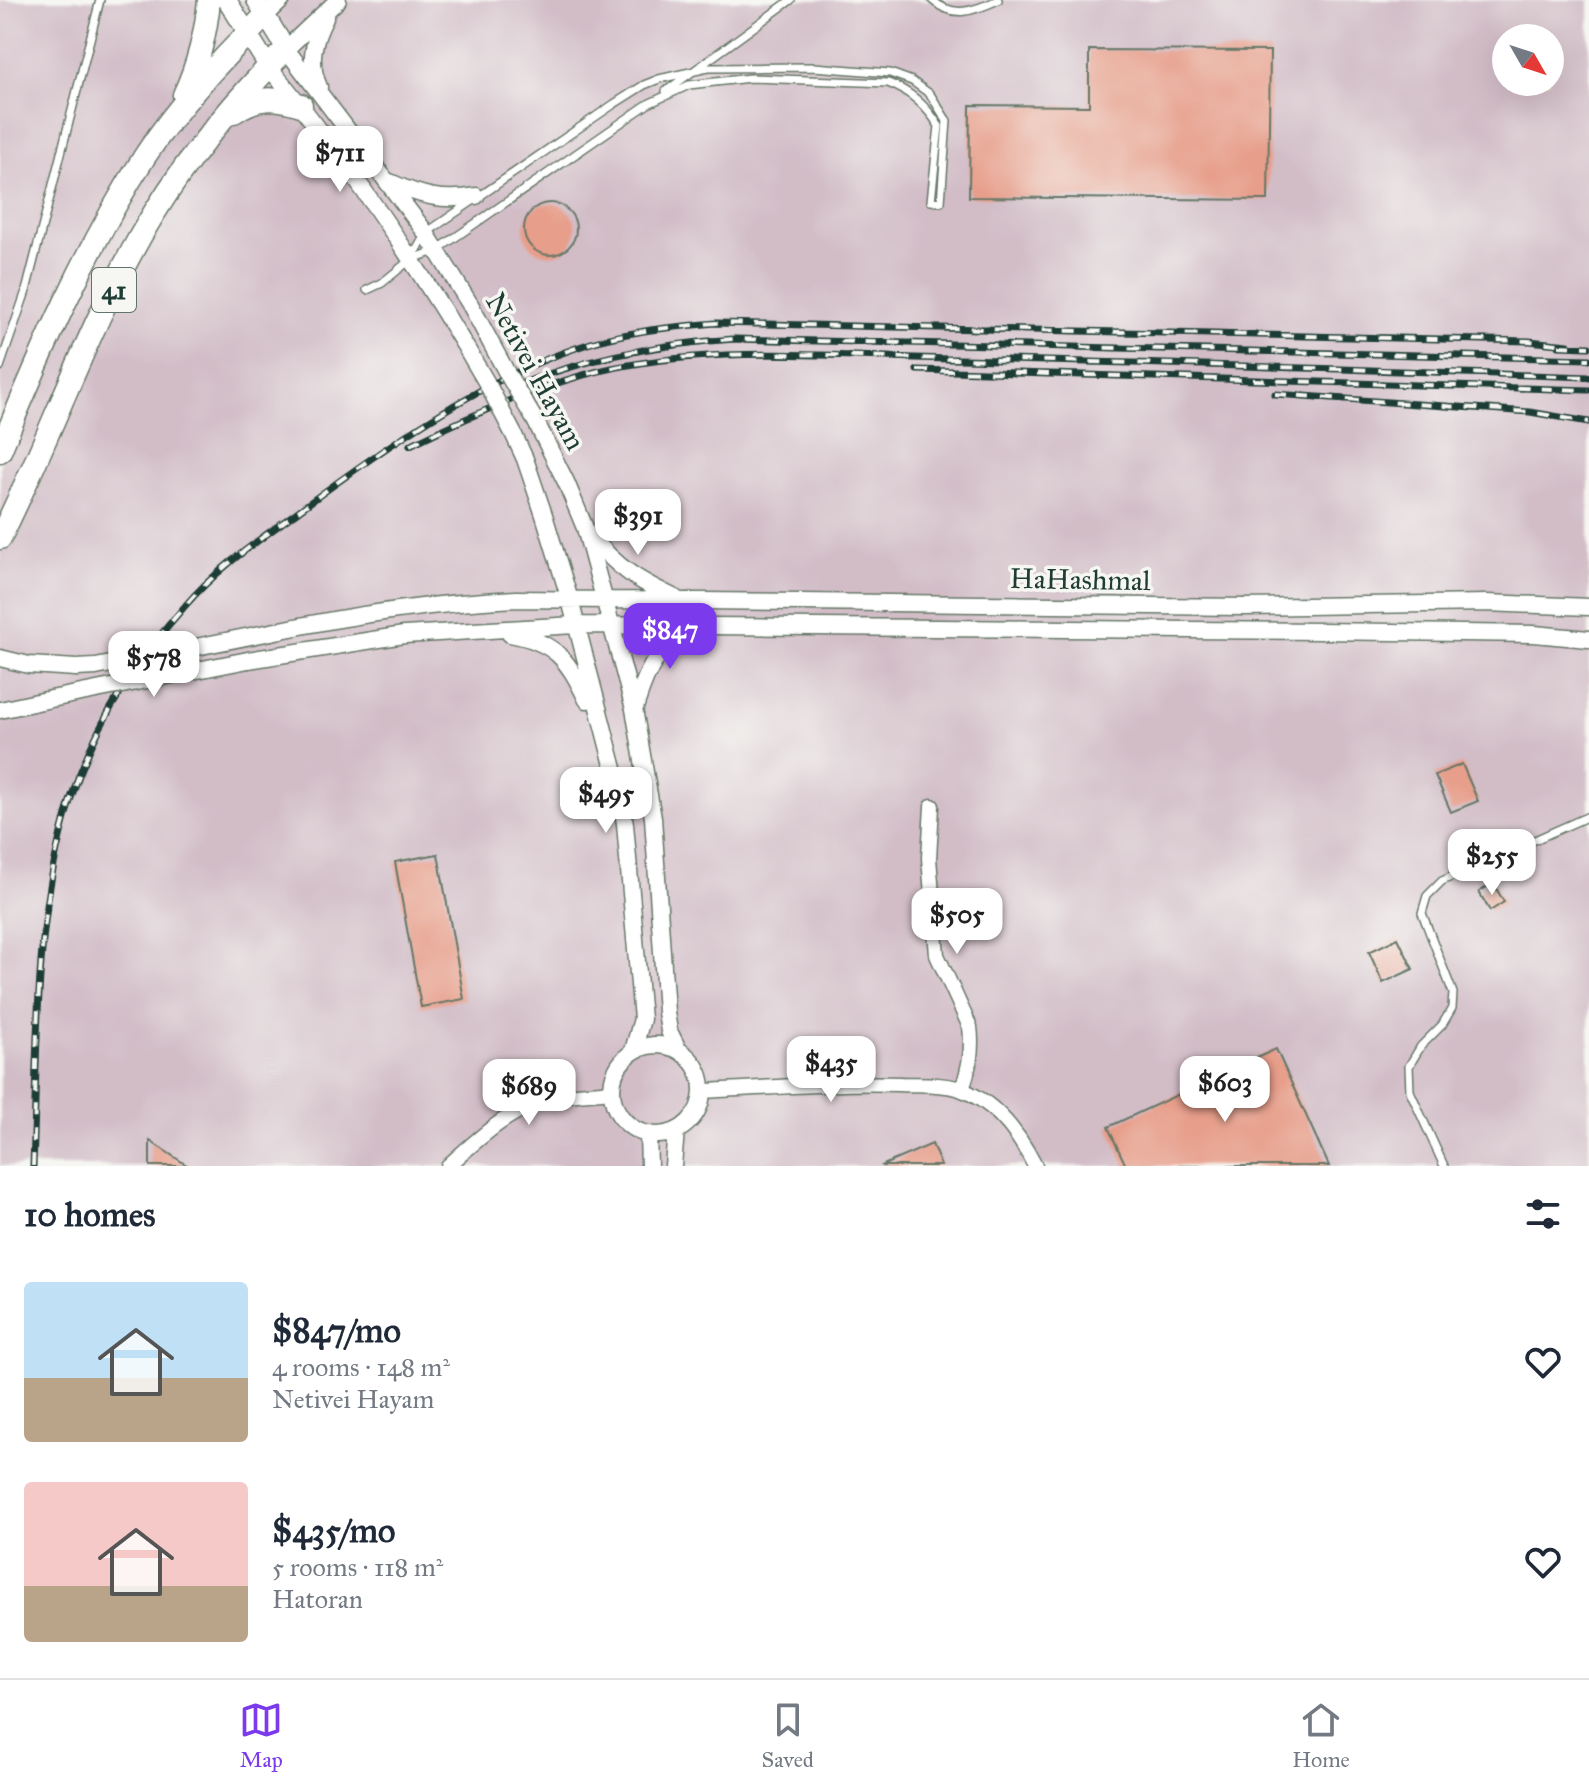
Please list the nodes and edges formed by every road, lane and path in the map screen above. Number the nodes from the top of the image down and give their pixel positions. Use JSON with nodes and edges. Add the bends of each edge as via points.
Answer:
{"nodes":[{"id":1,"x":100,"y":0,"type":"edge"},
{"id":2,"x":209,"y":0,"type":"edge"},
{"id":3,"x":227,"y":0,"type":"edge"},
{"id":4,"x":282,"y":0,"type":"edge"},
{"id":5,"x":791,"y":0,"type":"edge"},
{"id":6,"x":932,"y":0,"type":"edge"},
{"id":7,"x":998,"y":0,"type":"edge"},
{"id":8,"x":335,"y":4,"type":"edge"},
{"id":9,"x":260,"y":8,"type":"edge"},
{"id":10,"x":246,"y":34,"type":"junction"},
{"id":11,"x":286,"y":49,"type":"junction"},
{"id":12,"x":268,"y":66,"type":"junction"},
{"id":13,"x":692,"y":71,"type":"junction"},
{"id":14,"x":326,"y":103,"type":"junction"},
{"id":15,"x":648,"y":104,"type":"junction"},
{"id":16,"x":301,"y":105,"type":"junction"},
{"id":17,"x":176,"y":114,"type":"junction"},
{"id":18,"x":218,"y":126,"type":"junction"},
{"id":19,"x":387,"y":181,"type":"junction"},
{"id":20,"x":476,"y":196,"type":"junction"},
{"id":21,"x":426,"y":233,"type":"junction"},
{"id":22,"x":437,"y":250,"type":"junction"},
{"id":23,"x":410,"y":260,"type":"junction"},
{"id":24,"x":367,"y":290,"type":"dead end"},
{"id":25,"x":0,"y":367,"type":"edge"},
{"id":26,"x":0,"y":451,"type":"edge"},
{"id":27,"x":585,"y":528,"type":"junction"},
{"id":28,"x":0,"y":538,"type":"edge"},
{"id":29,"x":570,"y":600,"type":"junction"},
{"id":30,"x":606,"y":600,"type":"junction"},
{"id":31,"x":680,"y":601,"type":"junction"},
{"id":32,"x":1589,"y":607,"type":"edge"},
{"id":33,"x":613,"y":624,"type":"junction"},
{"id":34,"x":575,"y":625,"type":"junction"},
{"id":35,"x":694,"y":625,"type":"junction"},
{"id":36,"x":481,"y":628,"type":"junction"},
{"id":37,"x":1589,"y":639,"type":"edge"},
{"id":38,"x":0,"y":658,"type":"edge"},
{"id":39,"x":634,"y":709,"type":"junction"},
{"id":40,"x":0,"y":710,"type":"edge"},
{"id":41,"x":605,"y":737,"type":"junction"},
{"id":42,"x":932,"y":806,"type":"dead end"},
{"id":43,"x":1589,"y":816,"type":"edge"},
{"id":44,"x":678,"y":1049,"type":"junction"},
{"id":45,"x":633,"y":1051,"type":"junction"},
{"id":46,"x":962,"y":1090,"type":"junction"},
{"id":47,"x":612,"y":1091,"type":"junction"},
{"id":48,"x":703,"y":1091,"type":"junction"},
{"id":49,"x":676,"y":1131,"type":"junction"},
{"id":50,"x":648,"y":1134,"type":"junction"},
{"id":51,"x":448,"y":1166,"type":"edge"},
{"id":52,"x":649,"y":1166,"type":"edge"},
{"id":53,"x":673,"y":1166,"type":"edge"},
{"id":54,"x":1035,"y":1166,"type":"edge"},
{"id":55,"x":1444,"y":1166,"type":"edge"}],
"edges":[{"from":1,"to":25,"type":"lane","via":[[26,291]]},
{"from":2,"to":17,"type":"highway","via":[[196,66]]},
{"from":3,"to":10,"type":"main road"},
{"from":4,"to":9,"type":"street"},
{"from":5,"to":13,"type":"lane"},
{"from":6,"to":7,"type":"lane","via":[[955,12]]},
{"from":8,"to":11,"type":"street"},
{"from":8,"to":14,"type":"street","via":[[312,52]]},
{"from":9,"to":10,"type":"highway","number":"41"},
{"from":9,"to":11,"type":"main road"},
{"from":10,"to":12,"type":"main road"},
{"from":10,"to":17,"type":"highway","number":"41"},
{"from":11,"to":12,"type":"highway","number":"41"},
{"from":11,"to":14,"type":"street","name":"Netivei Hayam"},
{"from":12,"to":16,"type":"street","name":"Netivei Hayam"},
{"from":12,"to":18,"type":"highway","number":"41"},
{"from":13,"to":15,"type":"lane"},
{"from":13,"to":15,"type":"lane","via":[[814,67],[890,73],[912,81],[930,94],[947,121],[941,202],[931,201],[939,126],[925,106],[888,83],[711,80]]},
{"from":13,"to":20,"type":"lane","via":[[644,85]]},
{"from":14,"to":19,"type":"street","name":"Netivei Hayam"},
{"from":15,"to":22,"type":"lane"},
{"from":16,"to":18,"type":"highway","via":[[268,98],[247,103]]},
{"from":16,"to":23,"type":"street","name":"Netivei Hayam"},
{"from":17,"to":26,"type":"highway","number":"41","via":[[91,250]]},
{"from":18,"to":28,"type":"highway","number":"41","via":[[193,154],[139,237]]},
{"from":19,"to":20,"type":"street","via":[[431,198]]},
{"from":19,"to":21,"type":"street","name":"Netivei Hayam"},
{"from":20,"to":21,"type":"lane"},
{"from":21,"to":22,"type":"street","name":"Netivei Hayam"},
{"from":21,"to":23,"type":"lane"},
{"from":22,"to":23,"type":"lane"},
{"from":22,"to":27,"type":"street","name":"Netivei Hayam","bridge":true,"via":[[536,422]]},
{"from":23,"to":24,"type":"lane"},
{"from":23,"to":29,"type":"street","name":"Netivei Hayam","bridge":true,"via":[[513,433]]},
{"from":27,"to":30,"type":"street","name":"Netivei Hayam"},
{"from":27,"to":31,"type":"street","via":[[621,569]]},
{"from":29,"to":30,"type":"street","name":"HaHashmal"},
{"from":29,"to":34,"type":"street","name":"Netivei Hayam"},
{"from":29,"to":38,"type":"street","name":"HaHashmal","bridge":true,"via":[[441,603],[331,619],[96,667],[29,665]]},
{"from":30,"to":31,"type":"street","name":"HaHashmal"},
{"from":30,"to":33,"type":"street","name":"Netivei Hayam"},
{"from":31,"to":32,"type":"street","name":"HaHashmal"},
{"from":33,"to":34,"type":"street","name":"HaHashmal"},
{"from":33,"to":35,"type":"street","name":"HaHashmal"},
{"from":33,"to":39,"type":"street","name":"Netivei Hayam"},
{"from":34,"to":36,"type":"street","name":"HaHashmal"},
{"from":34,"to":41,"type":"street","name":"Netivei Hayam"},
{"from":35,"to":37,"type":"street","name":"HaHashmal","via":[[1534,634]]},
{"from":35,"to":39,"type":"street","via":[[654,659]]},
{"from":36,"to":40,"type":"street","bridge":true,"via":[[248,660]]},
{"from":36,"to":41,"type":"street","via":[[533,638],[563,657]]},
{"from":39,"to":44,"type":"street","name":"Netivei Hayam","via":[[653,818],[666,1012]]},
{"from":41,"to":45,"type":"street","name":"Netivei Hayam","via":[[625,824],[637,948],[642,1019]]},
{"from":42,"to":46,"type":"street","via":[[929,858],[937,955],[972,1040]]},
{"from":43,"to":55,"type":"lane","via":[[1442,881],[1427,896],[1422,913],[1453,993],[1452,1008],[1409,1066],[1410,1091]]},
{"from":44,"to":45,"type":"street","via":[[656,1044]]},
{"from":44,"to":48,"type":"street","via":[[697,1067]]},
{"from":45,"to":47,"type":"street","via":[[617,1068]]},
{"from":46,"to":48,"type":"street","via":[[866,1083]]},
{"from":46,"to":54,"type":"street","via":[[1002,1116]]},
{"from":47,"to":50,"type":"street","via":[[626,1124]]},
{"from":47,"to":51,"type":"street","via":[[559,1096],[517,1111]]},
{"from":48,"to":49,"type":"street","via":[[695,1115]]},
{"from":49,"to":50,"type":"street"},
{"from":49,"to":53,"type":"street"},
{"from":50,"to":52,"type":"street"}]}
